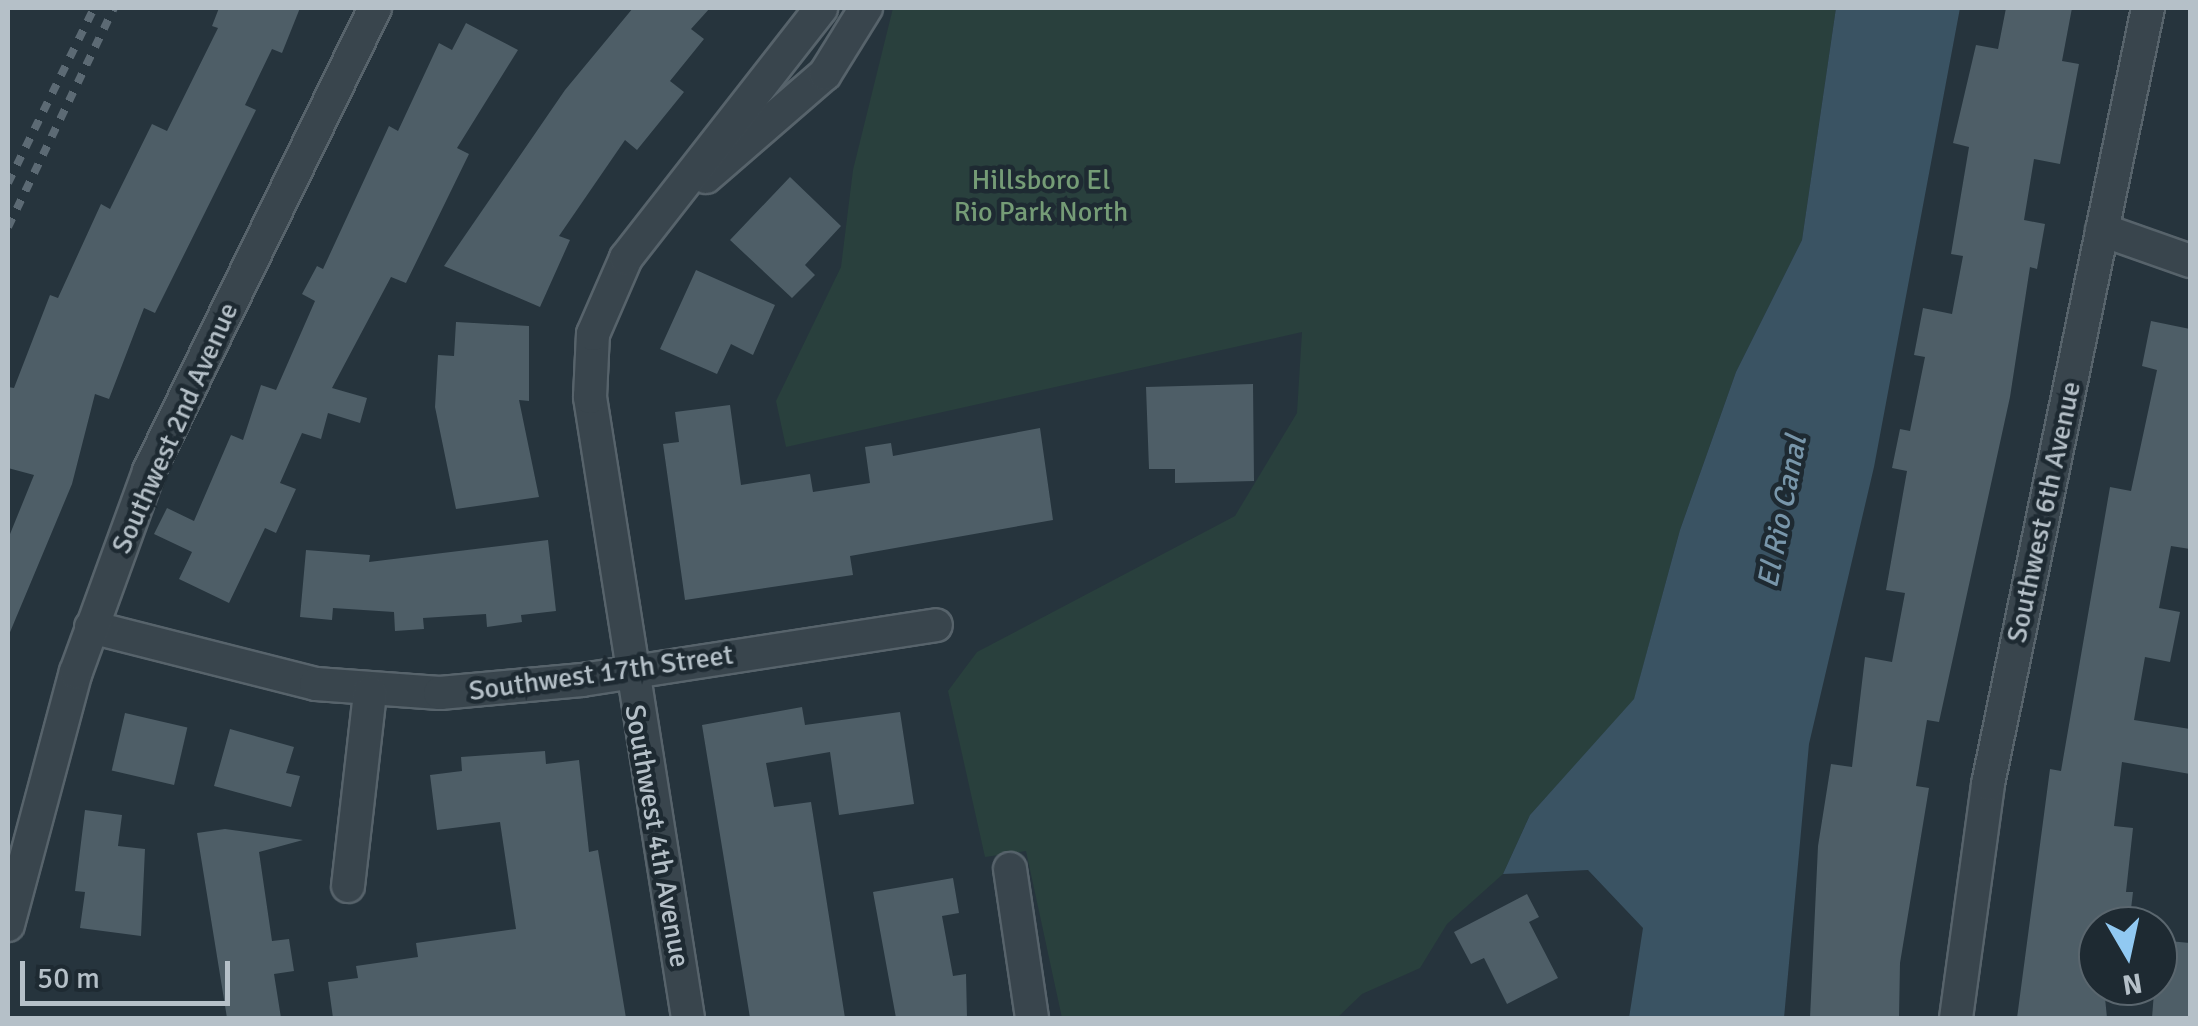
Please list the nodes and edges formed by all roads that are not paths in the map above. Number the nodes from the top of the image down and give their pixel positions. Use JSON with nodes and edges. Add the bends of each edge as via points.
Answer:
{"nodes":[{"id":1,"x":375,"y":8,"type":"edge"},
{"id":2,"x":866,"y":8,"type":"edge"},
{"id":3,"x":2148,"y":8,"type":"edge"},
{"id":4,"x":815,"y":19,"type":"edge"},
{"id":5,"x":840,"y":56,"type":"junction"},
{"id":6,"x":747,"y":100,"type":"junction"},
{"id":7,"x":777,"y":121,"type":"junction"},
{"id":8,"x":676,"y":201,"type":"junction"},
{"id":9,"x":2102,"y":230,"type":"junction"},
{"id":10,"x":2190,"y":262,"type":"edge"},
{"id":11,"x":936,"y":625,"type":"dead end"},
{"id":12,"x":91,"y":626,"type":"junction"},
{"id":13,"x":630,"y":672,"type":"junction"},
{"id":14,"x":370,"y":692,"type":"junction"},
{"id":15,"x":1010,"y":869,"type":"dead end"},
{"id":16,"x":348,"y":886,"type":"dead end"},
{"id":17,"x":8,"y":925,"type":"edge"},
{"id":18,"x":688,"y":1018,"type":"edge"},
{"id":19,"x":1032,"y":1018,"type":"edge"},
{"id":20,"x":1956,"y":1018,"type":"edge"}],
"edges":[{"from":1,"to":12,"type":"street","name":"Southwest 2nd Avenue","via":[[148,472]]},
{"from":2,"to":5,"type":"street","name":"Southwest 4th Avenue"},
{"from":3,"to":9,"type":"street","name":"Southwest 6th Avenue"},
{"from":4,"to":5,"type":"street"},
{"from":4,"to":6,"type":"street","name":"Southwest 4th Avenue"},
{"from":5,"to":7,"type":"street","name":"Southwest 4th Avenue"},
{"from":6,"to":7,"type":"street"},
{"from":6,"to":8,"type":"street","name":"Southwest 4th Avenue"},
{"from":7,"to":8,"type":"street","name":"Southwest 4th Avenue"},
{"from":8,"to":13,"type":"street","name":"Southwest 4th Avenue","via":[[626,258],[593,334],[590,397]]},
{"from":9,"to":10,"type":"street"},
{"from":9,"to":20,"type":"street","name":"Southwest 6th Avenue","via":[[1988,784]]},
{"from":11,"to":13,"type":"street","name":"Southwest 17th Street"},
{"from":12,"to":14,"type":"street","name":"Southwest 17th Street"},
{"from":12,"to":17,"type":"street","name":"Southwest 2nd Avenue"},
{"from":13,"to":14,"type":"street","name":"Southwest 17th Street","via":[[497,690]]},
{"from":13,"to":18,"type":"street","name":"Southwest 4th Avenue"},
{"from":14,"to":16,"type":"street"},
{"from":15,"to":19,"type":"street"}]}
